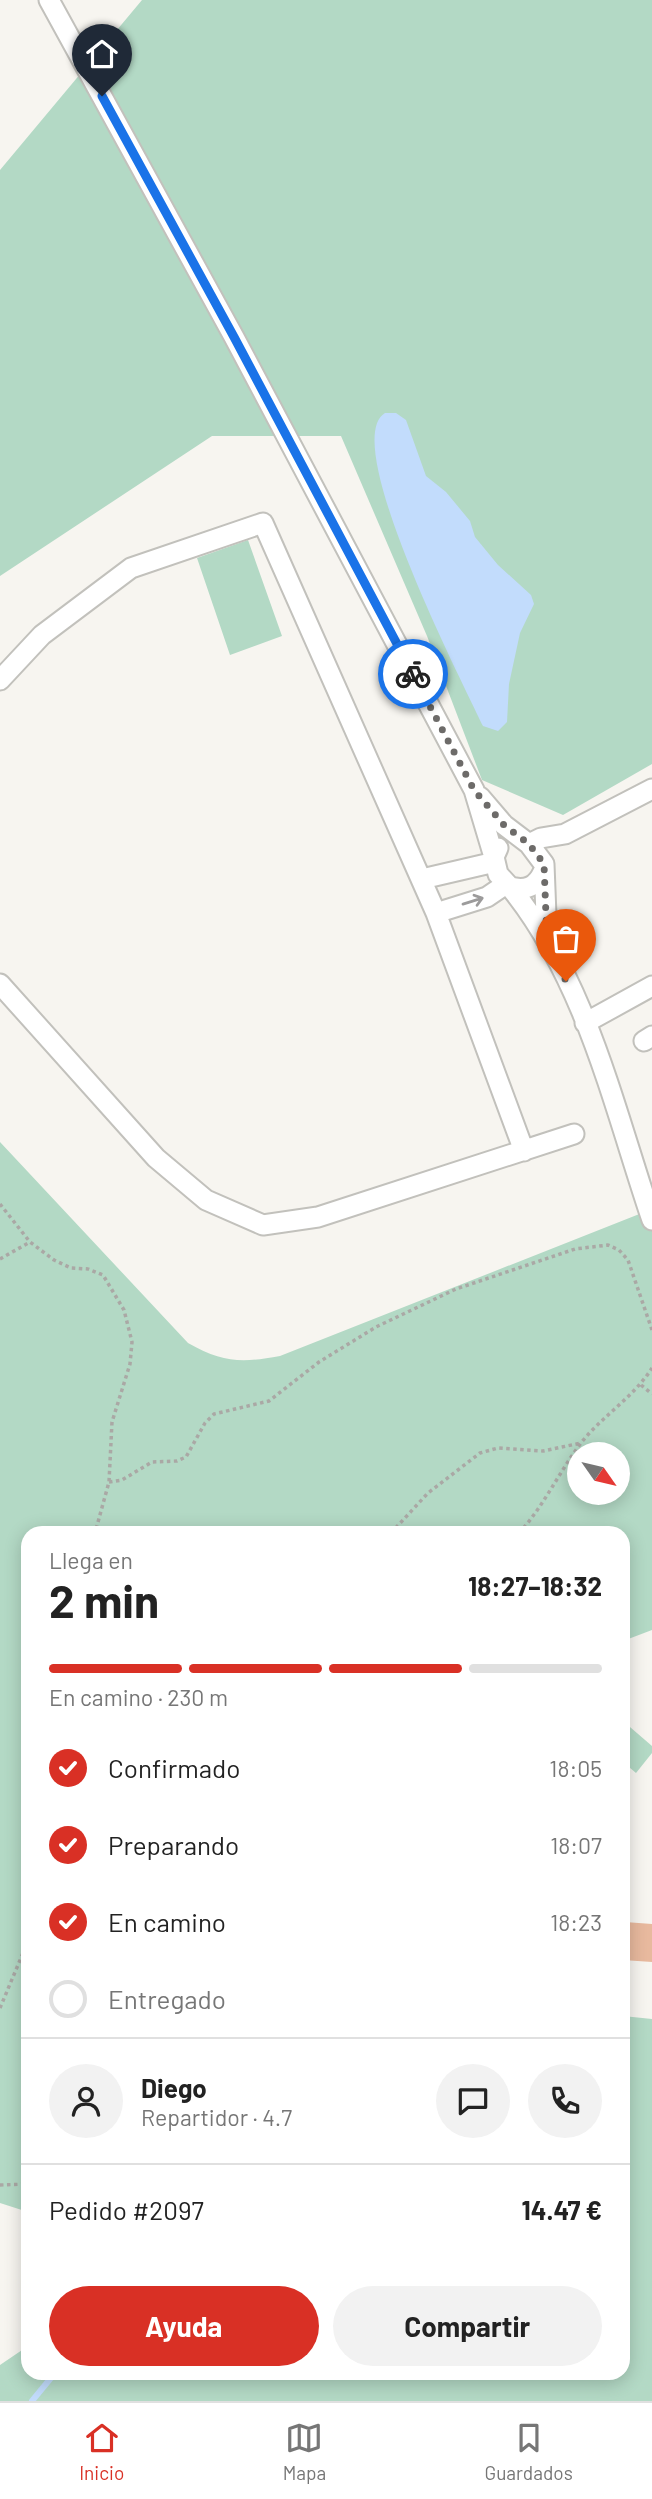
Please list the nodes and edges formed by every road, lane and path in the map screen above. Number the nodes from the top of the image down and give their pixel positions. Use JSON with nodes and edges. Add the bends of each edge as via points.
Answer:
{"nodes":[{"id":1,"x":50,"y":0,"type":"edge"},
{"id":2,"x":0,"y":680,"type":"edge"},
{"id":3,"x":652,"y":789,"type":"edge"},
{"id":4,"x":474,"y":790,"type":"junction"},
{"id":5,"x":594,"y":821,"type":"junction"},
{"id":6,"x":524,"y":841,"type":"junction"},
{"id":7,"x":494,"y":859,"type":"junction"},
{"id":8,"x":543,"y":868,"type":"junction"},
{"id":9,"x":422,"y":879,"type":"junction"},
{"id":10,"x":508,"y":886,"type":"junction"},
{"id":11,"x":436,"y":913,"type":"junction"},
{"id":12,"x":547,"y":942,"type":"junction"},
{"id":13,"x":0,"y":984,"type":"edge"},
{"id":14,"x":652,"y":986,"type":"edge"},
{"id":15,"x":585,"y":1023,"type":"junction"},
{"id":16,"x":574,"y":1134,"type":"dead end"},
{"id":17,"x":524,"y":1151,"type":"junction"},
{"id":18,"x":0,"y":1204,"type":"edge"},
{"id":19,"x":652,"y":1220,"type":"edge"},
{"id":20,"x":30,"y":1242,"type":"junction"},
{"id":21,"x":0,"y":1259,"type":"edge"},
{"id":22,"x":652,"y":1330,"type":"edge"},
{"id":23,"x":652,"y":1368,"type":"edge"},
{"id":24,"x":641,"y":1385,"type":"junction"},
{"id":25,"x":652,"y":1394,"type":"edge"},
{"id":26,"x":582,"y":1442,"type":"edge"},
{"id":27,"x":567,"y":1446,"type":"edge"},
{"id":28,"x":567,"y":1467,"type":"edge"},
{"id":29,"x":109,"y":1482,"type":"junction"},
{"id":30,"x":97,"y":1526,"type":"edge"},
{"id":31,"x":397,"y":1526,"type":"edge"},
{"id":32,"x":524,"y":1526,"type":"edge"},
{"id":33,"x":21,"y":1958,"type":"edge"},
{"id":34,"x":0,"y":2008,"type":"edge"},
{"id":35,"x":21,"y":2184,"type":"edge"},
{"id":36,"x":0,"y":2185,"type":"edge"}],
"edges":[{"from":1,"to":4,"type":"street"},
{"from":2,"to":9,"type":"street","via":[[42,635],[131,568],[263,523]]},
{"from":3,"to":5,"type":"street"},
{"from":4,"to":6,"type":"street"},
{"from":4,"to":7,"type":"street"},
{"from":5,"to":6,"type":"street","via":[[565,834]]},
{"from":5,"to":8,"type":"street"},
{"from":6,"to":7,"type":"street","via":[[510,838],[498,847]]},
{"from":6,"to":8,"type":"street"},
{"from":7,"to":9,"type":"street"},
{"from":7,"to":10,"type":"street"},
{"from":8,"to":10,"type":"street","via":[[539,881],[529,888]]},
{"from":8,"to":12,"type":"street"},
{"from":9,"to":11,"type":"street"},
{"from":11,"to":10,"type":"street","one_way":true},
{"from":10,"to":12,"type":"street"},
{"from":11,"to":17,"type":"street"},
{"from":12,"to":15,"type":"street"},
{"from":13,"to":17,"type":"street","via":[[156,1157],[206,1200],[263,1225],[318,1217]]},
{"from":14,"to":15,"type":"street"},
{"from":15,"to":19,"type":"street"},
{"from":16,"to":17,"type":"street"},
{"from":18,"to":20,"type":"path"},
{"from":20,"to":21,"type":"path"},
{"from":20,"to":29,"type":"path","via":[[71,1268],[103,1275],[124,1310],[132,1342],[112,1422]]},
{"from":22,"to":29,"type":"path","via":[[628,1260],[619,1250],[596,1244],[575,1249],[456,1289],[376,1327],[319,1362],[270,1401],[214,1414],[186,1457],[152,1462]]},
{"from":23,"to":24,"type":"path"},
{"from":24,"to":25,"type":"path"},
{"from":24,"to":26,"type":"path"},
{"from":27,"to":31,"type":"path","via":[[543,1451],[498,1448],[480,1453],[428,1493]]},
{"from":28,"to":32,"type":"path"},
{"from":29,"to":30,"type":"path"},
{"from":33,"to":34,"type":"path"},
{"from":35,"to":36,"type":"path"}]}
